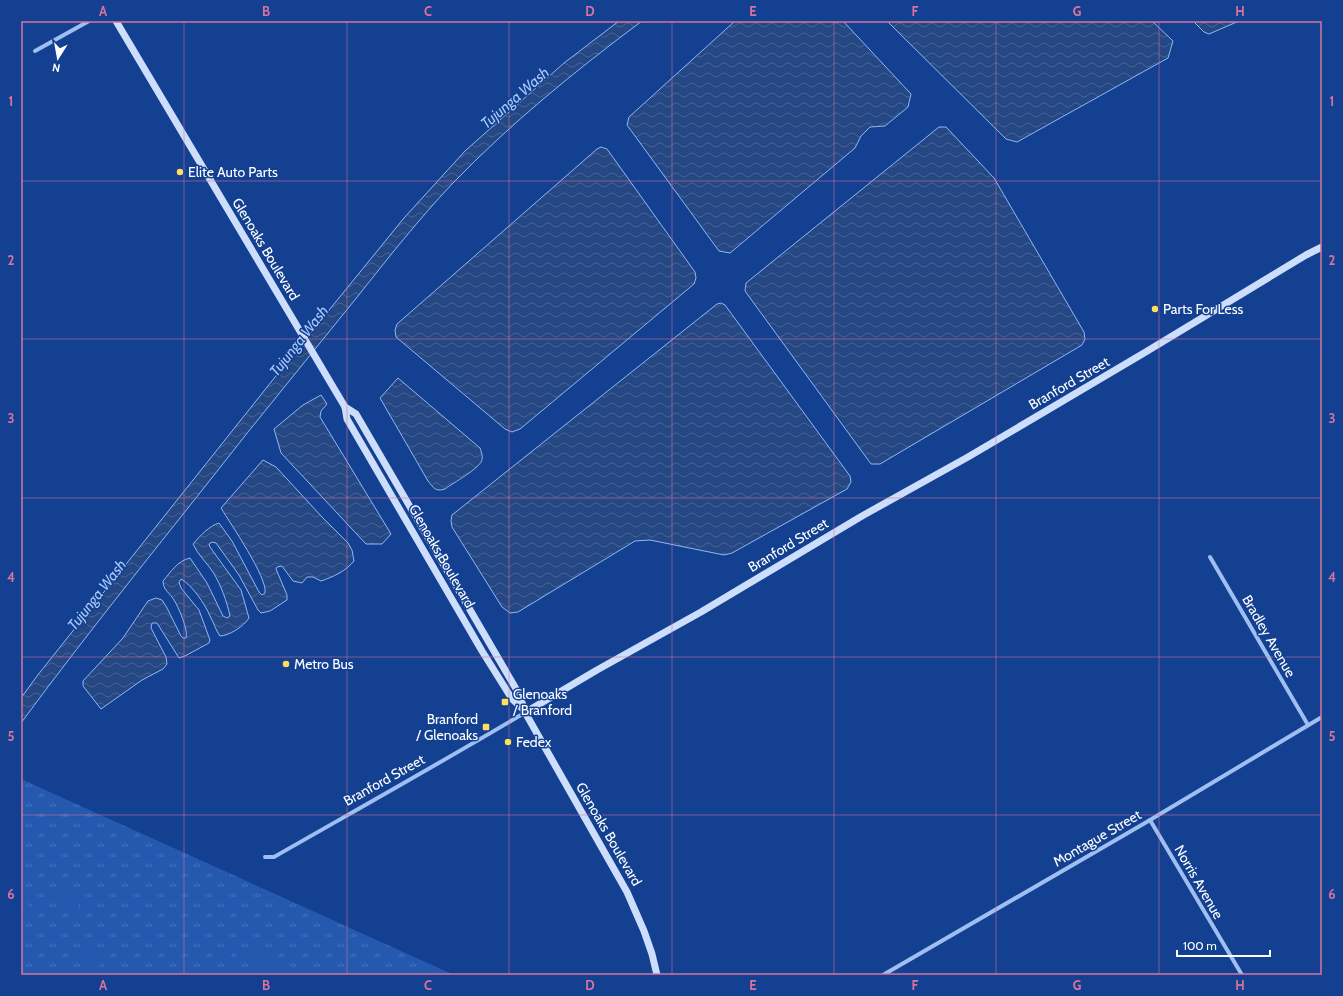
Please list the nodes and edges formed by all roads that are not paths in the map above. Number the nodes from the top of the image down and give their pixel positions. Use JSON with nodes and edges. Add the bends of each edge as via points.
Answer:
{"nodes":[{"id":1,"x":89,"y":21,"type":"edge"},
{"id":2,"x":116,"y":21,"type":"edge"},
{"id":3,"x":35,"y":51,"type":"dead end"},
{"id":4,"x":1322,"y":247,"type":"edge"},
{"id":5,"x":345,"y":407,"type":"junction"},
{"id":6,"x":429,"y":539,"type":"junction"},
{"id":7,"x":420,"y":544,"type":"junction"},
{"id":8,"x":1210,"y":557,"type":"dead end"},
{"id":9,"x":526,"y":712,"type":"junction"},
{"id":10,"x":1322,"y":718,"type":"edge"},
{"id":11,"x":1308,"y":725,"type":"junction"},
{"id":12,"x":1150,"y":820,"type":"junction"},
{"id":13,"x":265,"y":857,"type":"dead end"},
{"id":14,"x":657,"y":975,"type":"edge"},
{"id":15,"x":883,"y":975,"type":"edge"},
{"id":16,"x":1242,"y":975,"type":"edge"}],
"edges":[{"from":1,"to":3,"type":"street"},
{"from":2,"to":5,"type":"main road","name":"Glenoaks Boulevard"},
{"from":4,"to":9,"type":"main road","name":"Branford Street","via":[[968,457]]},
{"from":5,"to":6,"type":"main road","name":"Glenoaks Boulevard","via":[[356,414]]},
{"from":5,"to":7,"type":"main road","name":"Glenoaks Boulevard","via":[[347,419]]},
{"from":6,"to":7,"type":"main road"},
{"from":6,"to":9,"type":"main road","name":"Glenoaks Boulevard","via":[[519,694]]},
{"from":7,"to":9,"type":"main road","name":"Glenoaks Boulevard","via":[[512,699]]},
{"from":8,"to":11,"type":"street","name":"Bradley Avenue"},
{"from":9,"to":13,"type":"street","name":"Branford Street","via":[[274,857]]},
{"from":9,"to":14,"type":"main road","name":"Glenoaks Boulevard","via":[[627,892],[644,931]]},
{"from":10,"to":11,"type":"street","name":"Montague Street"},
{"from":11,"to":12,"type":"street","name":"Montague Street"},
{"from":12,"to":15,"type":"street","name":"Montague Street"},
{"from":12,"to":16,"type":"street","name":"Norris Avenue"}]}
